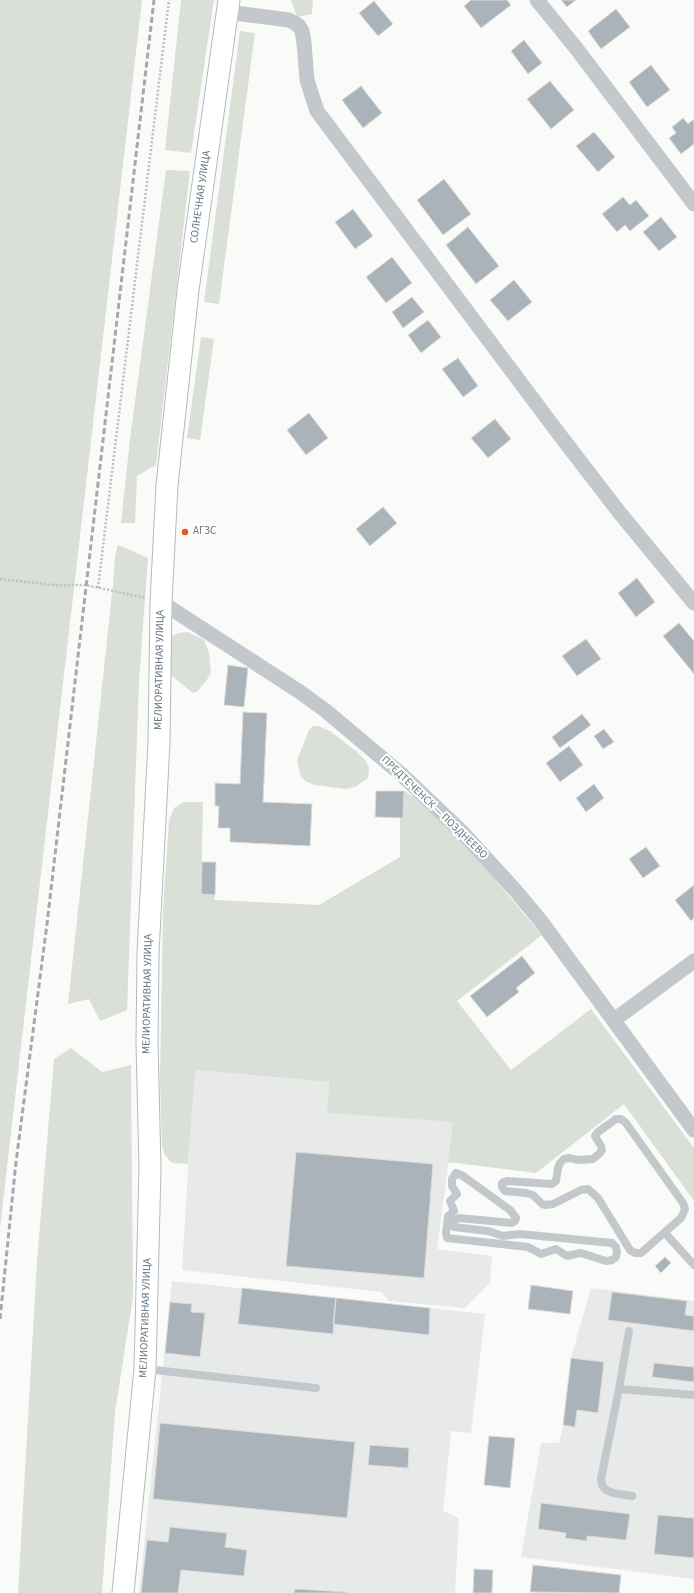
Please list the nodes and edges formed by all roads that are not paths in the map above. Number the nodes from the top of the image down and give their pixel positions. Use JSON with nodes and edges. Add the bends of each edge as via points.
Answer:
{"nodes":[{"id":1,"x":537,"y":0,"type":"edge"},
{"id":2,"x":228,"y":6,"type":"edge"},
{"id":3,"x":694,"y":204,"type":"edge"},
{"id":4,"x":176,"y":395,"type":"joint"},
{"id":5,"x":161,"y":602,"type":"junction"},
{"id":6,"x":694,"y":603,"type":"edge"},
{"id":7,"x":694,"y":961,"type":"edge"},
{"id":8,"x":614,"y":1020,"type":"junction"},
{"id":9,"x":694,"y":1130,"type":"edge"},
{"id":10,"x":452,"y":1179,"type":"joint"},
{"id":11,"x":665,"y":1233,"type":"junction"},
{"id":12,"x":694,"y":1265,"type":"edge"},
{"id":13,"x":629,"y":1331,"type":"dead end"},
{"id":14,"x":145,"y":1369,"type":"junction"},
{"id":15,"x":316,"y":1388,"type":"dead end"},
{"id":16,"x":619,"y":1389,"type":"junction"},
{"id":17,"x":694,"y":1395,"type":"edge"},
{"id":18,"x":632,"y":1496,"type":"dead end"},
{"id":19,"x":123,"y":1593,"type":"edge"}],
"edges":[{"from":1,"to":3,"type":"street"},
{"from":2,"to":4,"type":"street","name":"СОЛНЕЧНАЯ УЛИЦА"},
{"from":2,"to":6,"type":"street","via":[[289,20],[298,25],[304,43],[307,80],[317,111],[559,434]]},
{"from":4,"to":5,"type":"street","name":"МЕЛИОРАТИВНАЯ УЛИЦА","via":[[167,485]]},
{"from":5,"to":8,"type":"street","name":"ПРЕДТЕЧЕНСК — ПОЗДНЕЕВО","via":[[300,692],[401,774],[462,832],[515,890]]},
{"from":5,"to":14,"type":"street","name":"МЕЛИОРАТИВНАЯ УЛИЦА","via":[[159,742],[148,953],[150,1168]]},
{"from":7,"to":8,"type":"street"},
{"from":8,"to":9,"type":"street","name":"ПРЕДТЕЧЕНСК — ПОЗДНЕЕВО"},
{"from":10,"to":10,"type":"lane","via":[[456,1194],[450,1201],[454,1212],[447,1220],[446,1235],[450,1239],[528,1247],[541,1254],[556,1249],[567,1256],[581,1253],[606,1261],[616,1257],[618,1252],[612,1243],[520,1234],[503,1236],[488,1231],[454,1227],[453,1222],[459,1218],[512,1223],[516,1218],[510,1210],[462,1176],[456,1173]]},
{"from":11,"to":11,"type":"lane","via":[[641,1253],[635,1253],[625,1243],[598,1198],[588,1189],[546,1205],[526,1192],[506,1191],[502,1183],[507,1180],[552,1184],[556,1181],[560,1162],[564,1159],[593,1159],[600,1154],[601,1146],[595,1136],[611,1121],[621,1119],[686,1208],[681,1218]]},
{"from":11,"to":12,"type":"lane"},
{"from":13,"to":16,"type":"lane"},
{"from":14,"to":15,"type":"lane"},
{"from":14,"to":19,"type":"street","name":"МЕЛИОРАТИВНАЯ УЛИЦА"},
{"from":16,"to":17,"type":"lane"},
{"from":16,"to":18,"type":"lane","via":[[601,1479],[606,1490]]}]}
